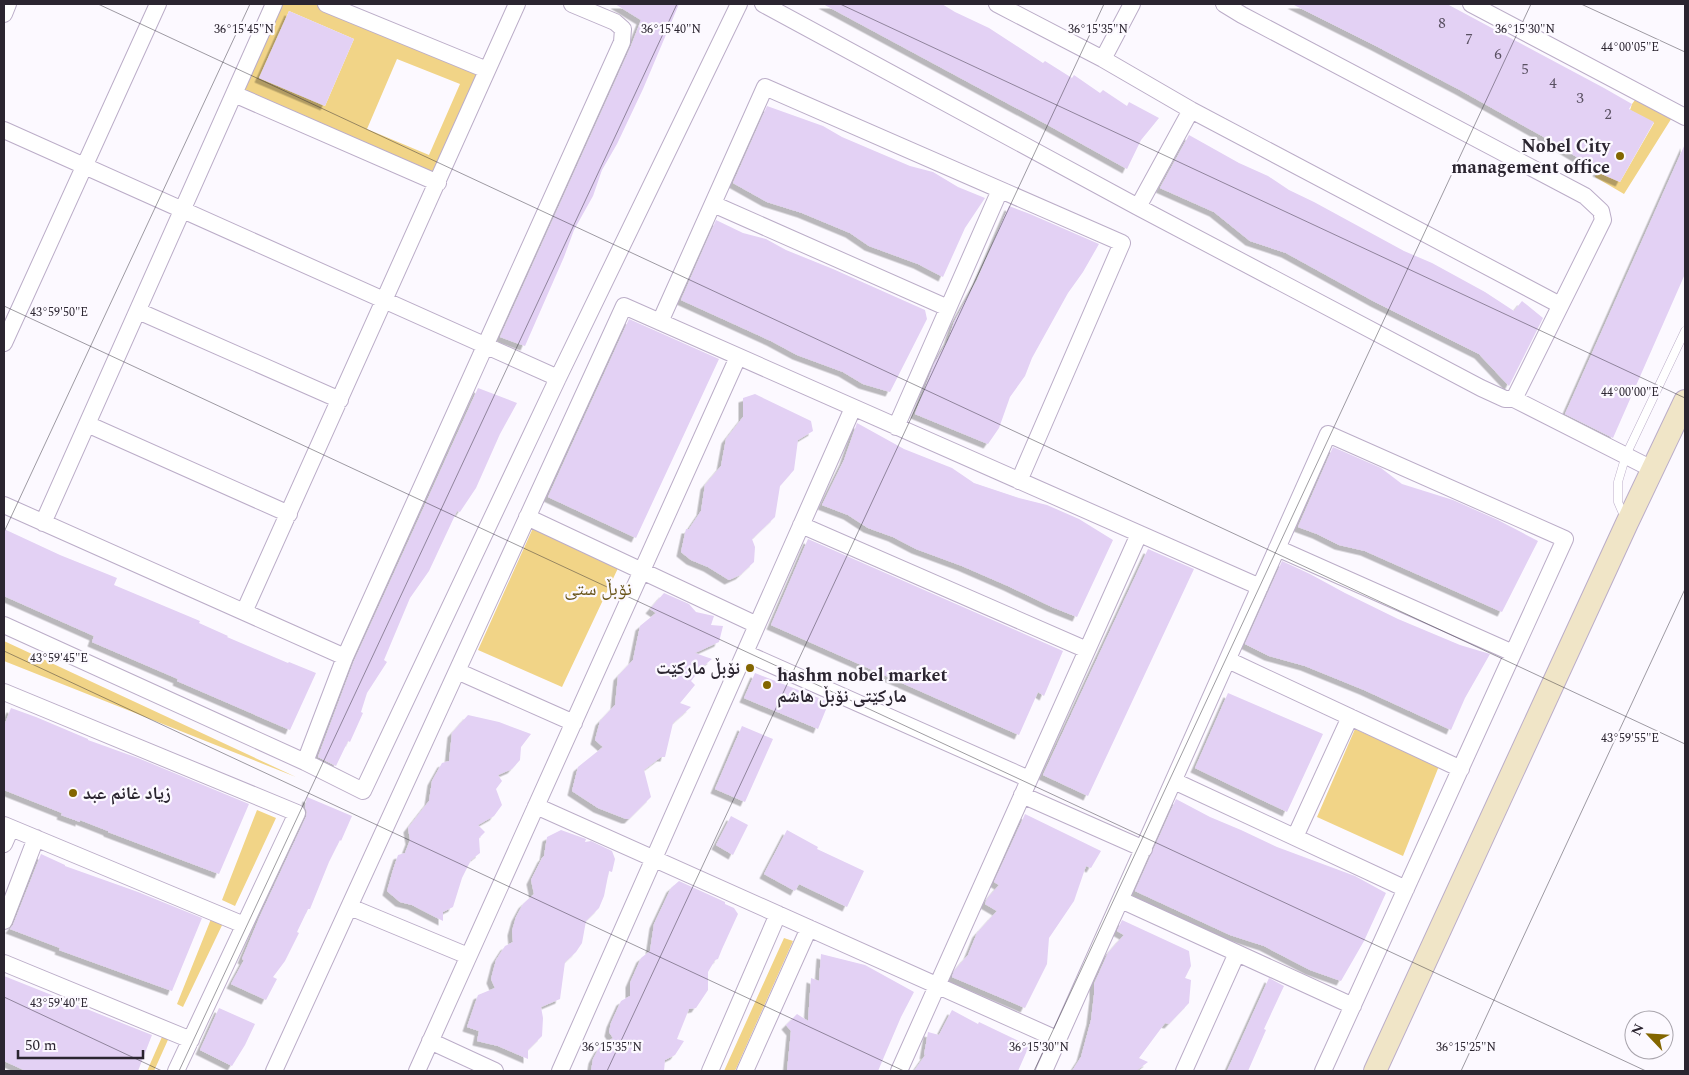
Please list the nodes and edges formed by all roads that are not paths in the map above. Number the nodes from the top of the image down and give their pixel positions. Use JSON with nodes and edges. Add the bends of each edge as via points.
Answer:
{"nodes":[{"id":1,"x":8,"y":4,"type":"edge"},
{"id":2,"x":158,"y":4,"type":"edge"},
{"id":3,"x":274,"y":4,"type":"edge"},
{"id":4,"x":326,"y":4,"type":"edge"},
{"id":5,"x":517,"y":4,"type":"edge"},
{"id":6,"x":572,"y":4,"type":"edge"},
{"id":7,"x":739,"y":4,"type":"edge"},
{"id":8,"x":763,"y":4,"type":"edge"},
{"id":9,"x":997,"y":4,"type":"edge"},
{"id":10,"x":1132,"y":4,"type":"edge"},
{"id":11,"x":1224,"y":4,"type":"edge"},
{"id":12,"x":1471,"y":4,"type":"edge"},
{"id":13,"x":1245,"y":9,"type":"edge"},
{"id":14,"x":4,"y":14,"type":"edge"},
{"id":15,"x":1103,"y":59,"type":"junction"},
{"id":16,"x":487,"y":70,"type":"junction"},
{"id":17,"x":234,"y":94,"type":"junction"},
{"id":18,"x":1191,"y":110,"type":"junction"},
{"id":19,"x":1685,"y":117,"type":"edge"},
{"id":20,"x":4,"y":130,"type":"edge"},
{"id":21,"x":84,"y":166,"type":"junction"},
{"id":22,"x":438,"y":182,"type":"junction"},
{"id":23,"x":1000,"y":190,"type":"junction"},
{"id":24,"x":713,"y":204,"type":"junction"},
{"id":25,"x":1138,"y":207,"type":"junction"},
{"id":26,"x":181,"y":210,"type":"junction"},
{"id":27,"x":383,"y":301,"type":"junction"},
{"id":28,"x":1560,"y":305,"type":"junction"},
{"id":29,"x":948,"y":308,"type":"junction"},
{"id":30,"x":138,"y":311,"type":"junction"},
{"id":31,"x":660,"y":322,"type":"junction"},
{"id":32,"x":1685,"y":332,"type":"edge"},
{"id":33,"x":4,"y":343,"type":"edge"},
{"id":34,"x":484,"y":346,"type":"junction"},
{"id":35,"x":738,"y":357,"type":"junction"},
{"id":36,"x":558,"y":378,"type":"junction"},
{"id":37,"x":1514,"y":399,"type":"junction"},
{"id":38,"x":340,"y":400,"type":"junction"},
{"id":39,"x":1685,"y":400,"type":"edge"},
{"id":40,"x":853,"y":408,"type":"junction"},
{"id":41,"x":87,"y":424,"type":"junction"},
{"id":42,"x":896,"y":427,"type":"junction"},
{"id":43,"x":1626,"y":455,"type":"junction"},
{"id":44,"x":1652,"y":469,"type":"junction"},
{"id":45,"x":1019,"y":481,"type":"junction"},
{"id":46,"x":4,"y":506,"type":"edge"},
{"id":47,"x":289,"y":514,"type":"junction"},
{"id":48,"x":527,"y":517,"type":"junction"},
{"id":49,"x":43,"y":523,"type":"junction"},
{"id":50,"x":1627,"y":523,"type":"junction"},
{"id":51,"x":801,"y":525,"type":"junction"},
{"id":52,"x":1139,"y":534,"type":"junction"},
{"id":53,"x":1277,"y":548,"type":"junction"},
{"id":54,"x":642,"y":571,"type":"junction"},
{"id":55,"x":1260,"y":587,"type":"junction"},
{"id":56,"x":244,"y":612,"type":"junction"},
{"id":57,"x":4,"y":625,"type":"edge"},
{"id":58,"x":757,"y":625,"type":"junction"},
{"id":59,"x":1087,"y":650,"type":"junction"},
{"id":60,"x":745,"y":653,"type":"junction"},
{"id":61,"x":1513,"y":653,"type":"junction"},
{"id":62,"x":345,"y":657,"type":"junction"},
{"id":63,"x":1228,"y":660,"type":"junction"},
{"id":64,"x":457,"y":671,"type":"junction"},
{"id":65,"x":4,"y":692,"type":"edge"},
{"id":66,"x":1350,"y":717,"type":"junction"},
{"id":67,"x":574,"y":723,"type":"junction"},
{"id":68,"x":305,"y":762,"type":"junction"},
{"id":69,"x":1461,"y":769,"type":"junction"},
{"id":70,"x":1030,"y":779,"type":"junction"},
{"id":71,"x":1174,"y":781,"type":"junction"},
{"id":72,"x":1022,"y":795,"type":"junction"},
{"id":73,"x":536,"y":806,"type":"junction"},
{"id":74,"x":7,"y":826,"type":"edge"},
{"id":75,"x":1295,"y":837,"type":"junction"},
{"id":76,"x":36,"y":838,"type":"junction"},
{"id":77,"x":4,"y":844,"type":"edge"},
{"id":78,"x":1144,"y":849,"type":"junction"},
{"id":79,"x":654,"y":859,"type":"junction"},
{"id":80,"x":1406,"y":889,"type":"junction"},
{"id":81,"x":1121,"y":900,"type":"junction"},
{"id":82,"x":350,"y":908,"type":"junction"},
{"id":83,"x":778,"y":914,"type":"junction"},
{"id":84,"x":4,"y":921,"type":"edge"},
{"id":85,"x":244,"y":925,"type":"junction"},
{"id":86,"x":809,"y":928,"type":"junction"},
{"id":87,"x":1237,"y":953,"type":"junction"},
{"id":88,"x":468,"y":956,"type":"junction"},
{"id":89,"x":4,"y":963,"type":"edge"},
{"id":90,"x":938,"y":985,"type":"junction"},
{"id":91,"x":1353,"y":1006,"type":"junction"},
{"id":92,"x":191,"y":1040,"type":"junction"},
{"id":93,"x":1059,"y":1040,"type":"junction"},
{"id":94,"x":430,"y":1041,"type":"junction"},
{"id":95,"x":176,"y":1071,"type":"edge"},
{"id":96,"x":274,"y":1071,"type":"edge"},
{"id":97,"x":417,"y":1071,"type":"edge"},
{"id":98,"x":496,"y":1071,"type":"edge"},
{"id":99,"x":560,"y":1071,"type":"edge"},
{"id":100,"x":710,"y":1071,"type":"edge"},
{"id":101,"x":745,"y":1071,"type":"edge"},
{"id":102,"x":899,"y":1071,"type":"edge"},
{"id":103,"x":1044,"y":1071,"type":"edge"},
{"id":104,"x":1184,"y":1071,"type":"edge"},
{"id":105,"x":1323,"y":1071,"type":"edge"},
{"id":106,"x":1375,"y":1071,"type":"edge"}],
"edges":[{"from":1,"to":14,"type":"street"},
{"from":2,"to":21,"type":"street"},
{"from":3,"to":17,"type":"street"},
{"from":4,"to":16,"type":"street"},
{"from":5,"to":16,"type":"street"},
{"from":6,"to":34,"type":"street","via":[[614,22],[622,29],[622,42]]},
{"from":7,"to":36,"type":"street"},
{"from":8,"to":25,"type":"street"},
{"from":9,"to":15,"type":"street"},
{"from":10,"to":15,"type":"street"},
{"from":11,"to":13,"type":"street"},
{"from":12,"to":19,"type":"street"},
{"from":13,"to":28,"type":"street","via":[[1596,205],[1603,220]]},
{"from":15,"to":18,"type":"street"},
{"from":16,"to":22,"type":"street"},
{"from":17,"to":22,"type":"street"},
{"from":17,"to":26,"type":"street"},
{"from":18,"to":25,"type":"street"},
{"from":18,"to":28,"type":"street"},
{"from":20,"to":21,"type":"street"},
{"from":21,"to":26,"type":"street"},
{"from":21,"to":33,"type":"street"},
{"from":22,"to":27,"type":"street"},
{"from":23,"to":24,"type":"street","via":[[765,87]]},
{"from":23,"to":29,"type":"street"},
{"from":23,"to":45,"type":"street","via":[[1122,243]]},
{"from":24,"to":29,"type":"street"},
{"from":24,"to":31,"type":"street"},
{"from":25,"to":37,"type":"street","via":[[1481,388],[1505,399]]},
{"from":26,"to":27,"type":"street"},
{"from":26,"to":30,"type":"street"},
{"from":27,"to":34,"type":"street"},
{"from":27,"to":38,"type":"street"},
{"from":28,"to":37,"type":"street"},
{"from":29,"to":42,"type":"street"},
{"from":30,"to":38,"type":"street"},
{"from":30,"to":41,"type":"street"},
{"from":31,"to":35,"type":"street"},
{"from":31,"to":48,"type":"street","via":[[624,306]]},
{"from":32,"to":43,"type":"lane"},
{"from":34,"to":36,"type":"street"},
{"from":34,"to":62,"type":"street"},
{"from":35,"to":40,"type":"street"},
{"from":35,"to":54,"type":"street"},
{"from":36,"to":68,"type":"street","via":[[363,791]]},
{"from":37,"to":43,"type":"street"},
{"from":38,"to":47,"type":"street"},
{"from":39,"to":44,"type":"street"},
{"from":40,"to":42,"type":"street"},
{"from":40,"to":51,"type":"street"},
{"from":41,"to":47,"type":"street"},
{"from":41,"to":49,"type":"street"},
{"from":42,"to":45,"type":"street"},
{"from":43,"to":44,"type":"street"},
{"from":43,"to":50,"type":"lane","via":[[1618,482],[1618,502]]},
{"from":44,"to":50,"type":"street"},
{"from":45,"to":52,"type":"street"},
{"from":46,"to":49,"type":"street"},
{"from":47,"to":56,"type":"street"},
{"from":48,"to":54,"type":"street"},
{"from":48,"to":64,"type":"street"},
{"from":49,"to":56,"type":"street"},
{"from":50,"to":106,"type":"street"},
{"from":51,"to":58,"type":"street"},
{"from":51,"to":59,"type":"street"},
{"from":52,"to":55,"type":"street"},
{"from":52,"to":59,"type":"street"},
{"from":53,"to":55,"type":"street"},
{"from":53,"to":61,"type":"street"},
{"from":53,"to":61,"type":"street","via":[[1328,434],[1565,539]]},
{"from":54,"to":58,"type":"street"},
{"from":54,"to":67,"type":"street"},
{"from":55,"to":63,"type":"street"},
{"from":56,"to":62,"type":"street"},
{"from":57,"to":68,"type":"street"},
{"from":58,"to":60,"type":"street"},
{"from":59,"to":70,"type":"street"},
{"from":60,"to":70,"type":"street"},
{"from":60,"to":79,"type":"street"},
{"from":61,"to":69,"type":"street"},
{"from":62,"to":68,"type":"street"},
{"from":63,"to":66,"type":"street"},
{"from":63,"to":71,"type":"street"},
{"from":64,"to":67,"type":"street"},
{"from":64,"to":82,"type":"street"},
{"from":65,"to":85,"type":"street","via":[[297,814]]},
{"from":66,"to":69,"type":"street"},
{"from":66,"to":75,"type":"street"},
{"from":67,"to":73,"type":"street"},
{"from":69,"to":80,"type":"street"},
{"from":70,"to":72,"type":"street"},
{"from":71,"to":75,"type":"street"},
{"from":71,"to":78,"type":"street"},
{"from":72,"to":78,"type":"street"},
{"from":72,"to":90,"type":"street"},
{"from":73,"to":79,"type":"street"},
{"from":73,"to":88,"type":"street"},
{"from":74,"to":76,"type":"street"},
{"from":74,"to":77,"type":"street"},
{"from":75,"to":80,"type":"street"},
{"from":76,"to":84,"type":"street"},
{"from":76,"to":85,"type":"street"},
{"from":78,"to":81,"type":"street"},
{"from":79,"to":83,"type":"street"},
{"from":79,"to":99,"type":"street"},
{"from":80,"to":91,"type":"street"},
{"from":81,"to":87,"type":"street"},
{"from":81,"to":93,"type":"street"},
{"from":82,"to":88,"type":"street"},
{"from":82,"to":96,"type":"street"},
{"from":83,"to":86,"type":"street"},
{"from":83,"to":100,"type":"street"},
{"from":85,"to":92,"type":"street"},
{"from":86,"to":90,"type":"street"},
{"from":86,"to":101,"type":"street"},
{"from":87,"to":91,"type":"street"},
{"from":87,"to":104,"type":"street"},
{"from":88,"to":94,"type":"street"},
{"from":89,"to":92,"type":"street"},
{"from":90,"to":93,"type":"street"},
{"from":90,"to":102,"type":"street"},
{"from":91,"to":105,"type":"street"},
{"from":92,"to":95,"type":"street"},
{"from":93,"to":103,"type":"street"},
{"from":94,"to":97,"type":"street"},
{"from":94,"to":98,"type":"street"}]}
